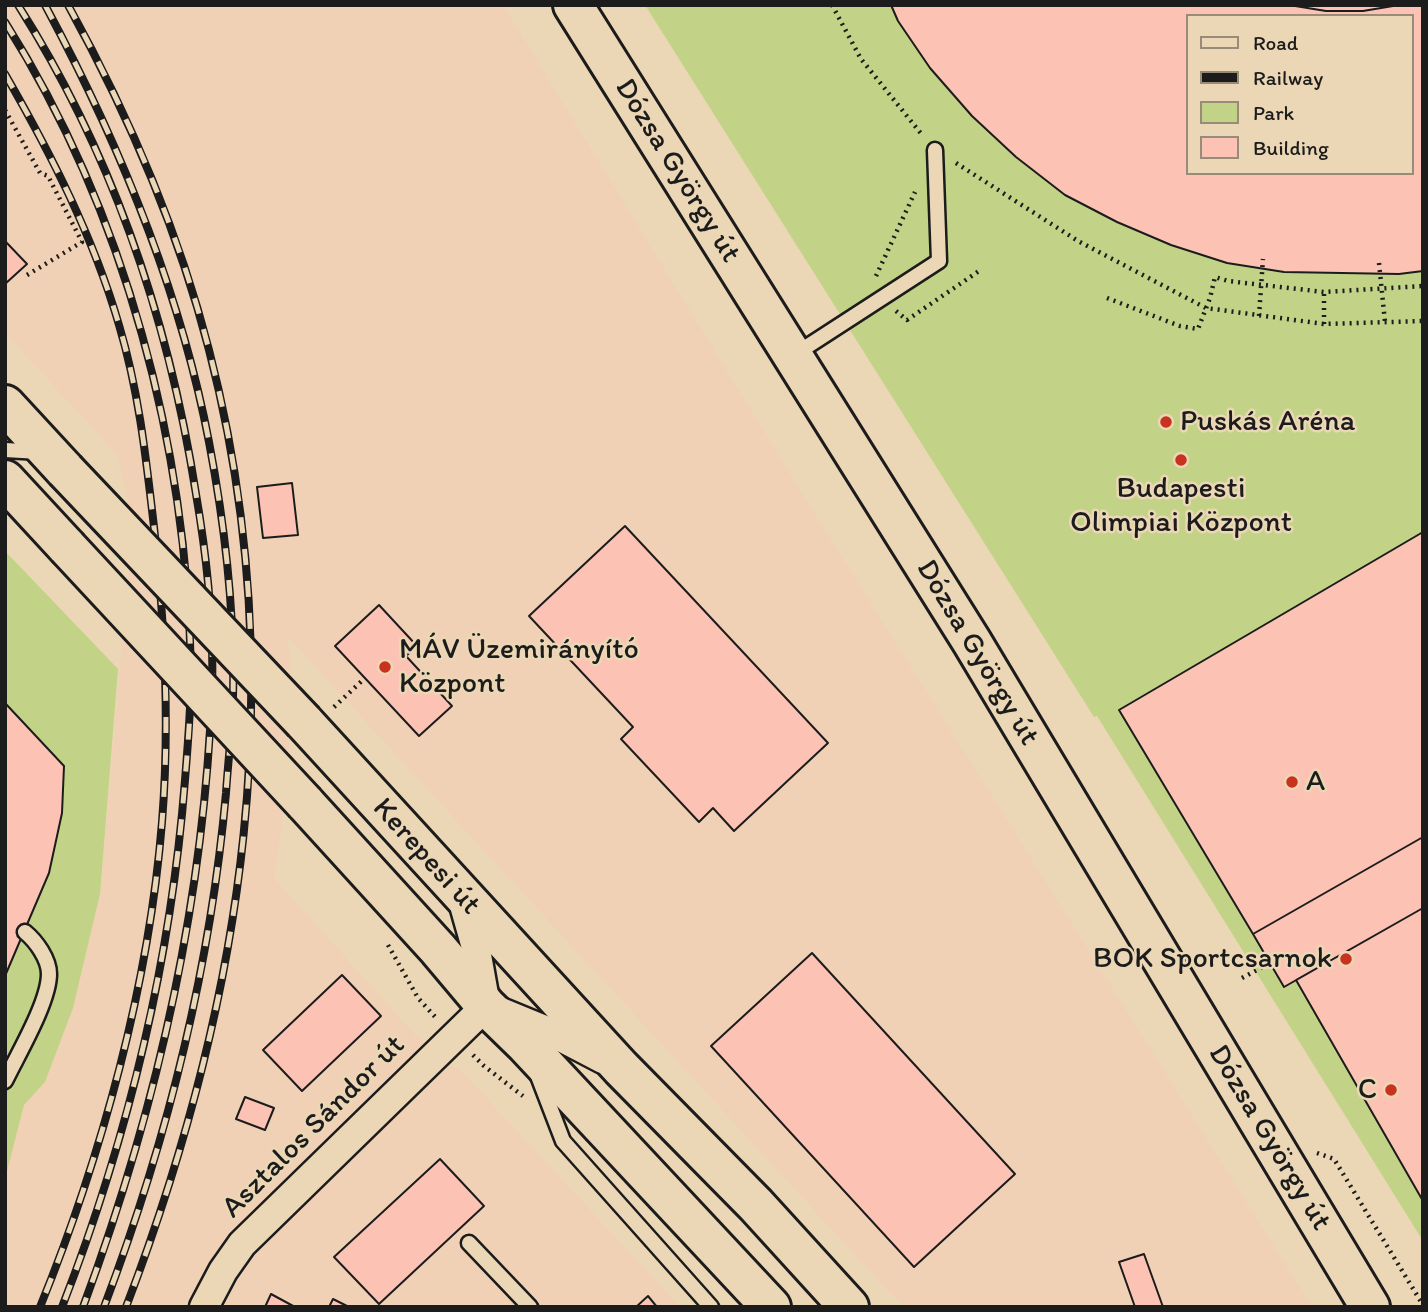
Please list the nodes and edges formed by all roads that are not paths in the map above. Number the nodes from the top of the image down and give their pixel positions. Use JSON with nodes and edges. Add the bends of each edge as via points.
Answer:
{"nodes":[{"id":1,"x":581,"y":8,"type":"edge"},
{"id":2,"x":935,"y":150,"type":"road end"},
{"id":3,"x":793,"y":355,"type":"junction"},
{"id":4,"x":5,"y":405,"type":"edge"},
{"id":5,"x":5,"y":450,"type":"edge"},
{"id":6,"x":57,"y":461,"type":"junction"},
{"id":7,"x":5,"y":480,"type":"edge"},
{"id":8,"x":461,"y":895,"type":"junction"},
{"id":9,"x":25,"y":932,"type":"dead end"},
{"id":10,"x":486,"y":1006,"type":"junction"},
{"id":11,"x":526,"y":1045,"type":"junction"},
{"id":12,"x":621,"y":1068,"type":"junction"},
{"id":13,"x":5,"y":1081,"type":"edge"},
{"id":14,"x":470,"y":1243,"type":"dead end"},
{"id":15,"x":204,"y":1307,"type":"edge"},
{"id":16,"x":530,"y":1307,"type":"edge"},
{"id":17,"x":711,"y":1307,"type":"edge"},
{"id":18,"x":771,"y":1307,"type":"edge"},
{"id":19,"x":849,"y":1307,"type":"edge"},
{"id":20,"x":1370,"y":1307,"type":"edge"}],
"edges":[{"from":1,"to":3,"type":"main road","name":"Dózsa György út"},
{"from":2,"to":3,"type":"lane","via":[[939,261]]},
{"from":3,"to":20,"type":"main road","name":"Dózsa György út","via":[[972,642]]},
{"from":4,"to":6,"type":"main road","name":"Kerepesi út"},
{"from":5,"to":6,"type":"lane"},
{"from":6,"to":8,"type":"main road","name":"Kerepesi út","bridge":true,"via":[[319,715]]},
{"from":7,"to":10,"type":"main road","name":"Kerepesi út","bridge":true},
{"from":8,"to":10,"type":"street"},
{"from":8,"to":12,"type":"main road","name":"Kerepesi út"},
{"from":9,"to":13,"type":"lane","via":[[38,944],[49,972],[44,999]]},
{"from":10,"to":11,"type":"main road","name":"Kerepesi út"},
{"from":10,"to":12,"type":"street"},
{"from":10,"to":15,"type":"street","name":"Asztalos Sándor út","via":[[242,1244]]},
{"from":11,"to":17,"type":"lane","name":"Kerepesi út","via":[[563,1141]]},
{"from":11,"to":18,"type":"main road","name":"Kerepesi út"},
{"from":12,"to":19,"type":"main road","name":"Kerepesi út"},
{"from":14,"to":16,"type":"lane"}]}
